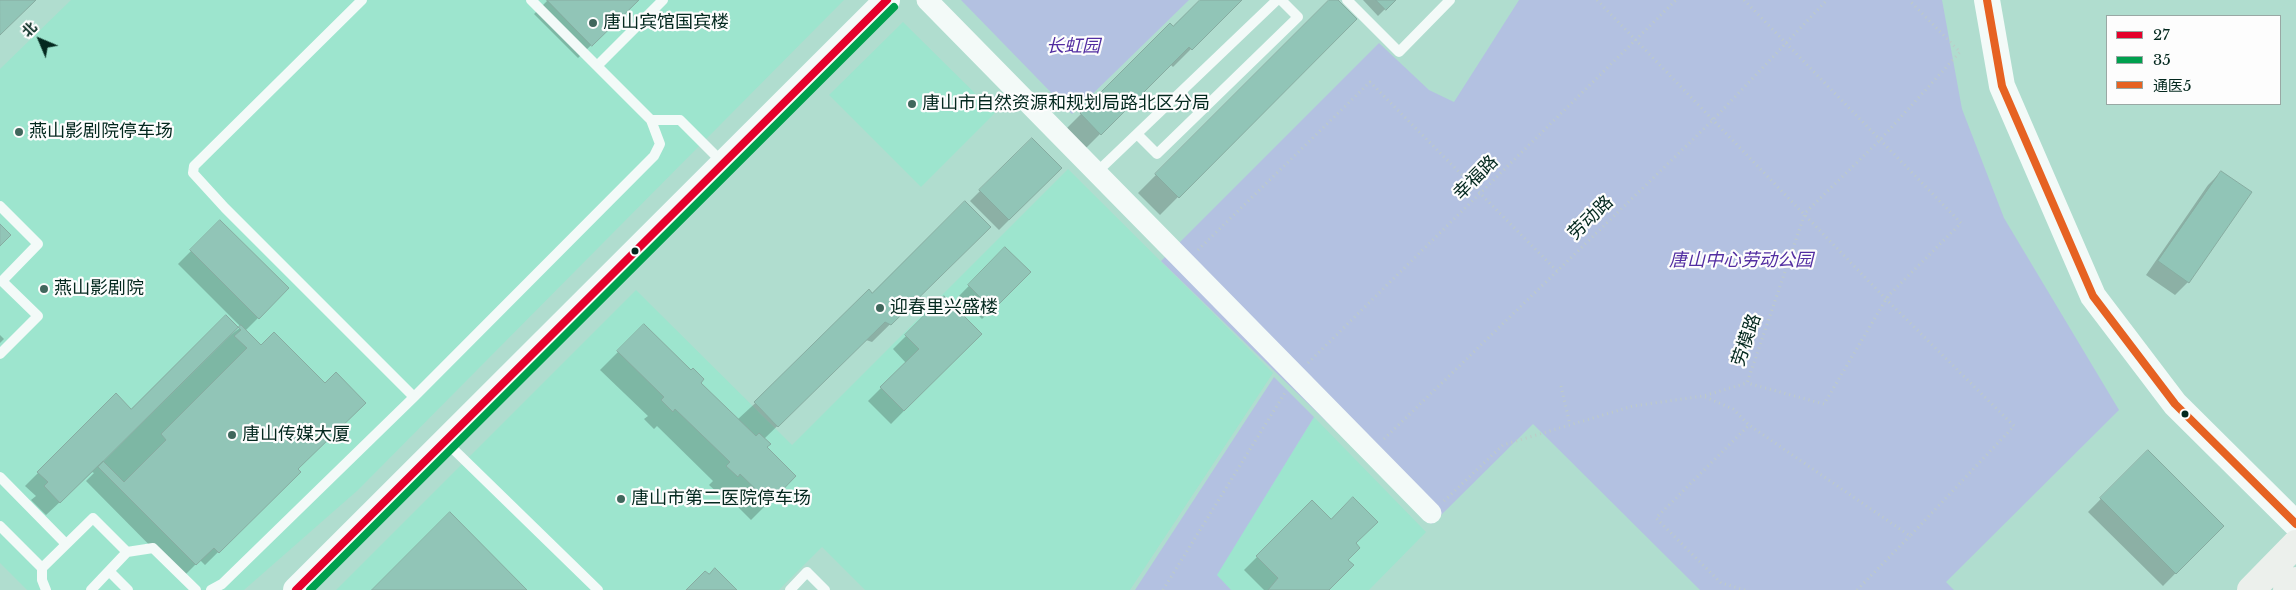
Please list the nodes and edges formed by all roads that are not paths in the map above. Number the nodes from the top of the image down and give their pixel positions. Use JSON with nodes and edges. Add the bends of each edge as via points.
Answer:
{"nodes":[{"id":1,"x":362,"y":0,"type":"edge"},
{"id":2,"x":531,"y":0,"type":"edge"},
{"id":3,"x":663,"y":0,"type":"edge"},
{"id":4,"x":887,"y":0,"type":"edge"},
{"id":5,"x":927,"y":0,"type":"edge"},
{"id":6,"x":1277,"y":0,"type":"edge"},
{"id":7,"x":1281,"y":0,"type":"edge"},
{"id":8,"x":1347,"y":0,"type":"edge"},
{"id":9,"x":1450,"y":0,"type":"edge"},
{"id":10,"x":1987,"y":0,"type":"edge"},
{"id":11,"x":597,"y":66,"type":"junction"},
{"id":12,"x":651,"y":120,"type":"junction"},
{"id":13,"x":1138,"y":135,"type":"junction"},
{"id":14,"x":723,"y":164,"type":"junction"},
{"id":15,"x":1097,"y":172,"type":"junction"},
{"id":16,"x":0,"y":206,"type":"edge"},
{"id":17,"x":0,"y":354,"type":"edge"},
{"id":18,"x":414,"y":397,"type":"junction"},
{"id":19,"x":446,"y":441,"type":"junction"},
{"id":20,"x":0,"y":477,"type":"edge"},
{"id":21,"x":1431,"y":513,"type":"road end"},
{"id":22,"x":2296,"y":524,"type":"edge"},
{"id":23,"x":0,"y":526,"type":"edge"},
{"id":24,"x":66,"y":544,"type":"junction"},
{"id":25,"x":2296,"y":544,"type":"edge"},
{"id":26,"x":127,"y":552,"type":"junction"},
{"id":27,"x":42,"y":568,"type":"junction"},
{"id":28,"x":109,"y":571,"type":"junction"},
{"id":29,"x":2296,"y":581,"type":"edge"},
{"id":30,"x":46,"y":590,"type":"edge"},
{"id":31,"x":91,"y":590,"type":"edge"},
{"id":32,"x":128,"y":590,"type":"edge"},
{"id":33,"x":196,"y":590,"type":"edge"},
{"id":34,"x":211,"y":590,"type":"edge"},
{"id":35,"x":296,"y":590,"type":"edge"},
{"id":36,"x":598,"y":590,"type":"edge"},
{"id":37,"x":790,"y":590,"type":"edge"},
{"id":38,"x":825,"y":590,"type":"edge"},
{"id":39,"x":2251,"y":590,"type":"edge"},
{"id":40,"x":2287,"y":590,"type":"edge"}],
"edges":[{"from":1,"to":18,"type":"lane","via":[[194,166],[193,173]]},
{"from":2,"to":11,"type":"lane"},
{"from":3,"to":11,"type":"lane"},
{"from":4,"to":14,"type":"street"},
{"from":5,"to":15,"type":"street"},
{"from":6,"to":13,"type":"lane"},
{"from":7,"to":13,"type":"lane","via":[[1298,17],[1157,154]]},
{"from":8,"to":9,"type":"lane","via":[[1399,52]]},
{"from":10,"to":22,"type":"street","via":[[2002,86],[2094,296],[2175,404]]},
{"from":11,"to":12,"type":"lane"},
{"from":12,"to":14,"type":"lane","via":[[680,120]]},
{"from":12,"to":18,"type":"lane","via":[[660,144],[654,156]]},
{"from":13,"to":15,"type":"lane"},
{"from":14,"to":19,"type":"street"},
{"from":15,"to":21,"type":"street"},
{"from":16,"to":17,"type":"lane","via":[[38,244],[2,281],[38,316]]},
{"from":18,"to":34,"type":"lane","via":[[222,584]]},
{"from":19,"to":35,"type":"street"},
{"from":19,"to":36,"type":"lane"},
{"from":20,"to":24,"type":"lane"},
{"from":23,"to":27,"type":"lane"},
{"from":24,"to":26,"type":"lane","via":[[92,518]]},
{"from":24,"to":27,"type":"lane"},
{"from":25,"to":39,"type":"main road"},
{"from":26,"to":28,"type":"lane"},
{"from":26,"to":33,"type":"lane","via":[[153,548]]},
{"from":27,"to":30,"type":"lane"},
{"from":28,"to":31,"type":"lane"},
{"from":28,"to":32,"type":"lane"},
{"from":29,"to":40,"type":"main road"},
{"from":37,"to":38,"type":"lane","via":[[807,572]]}]}
